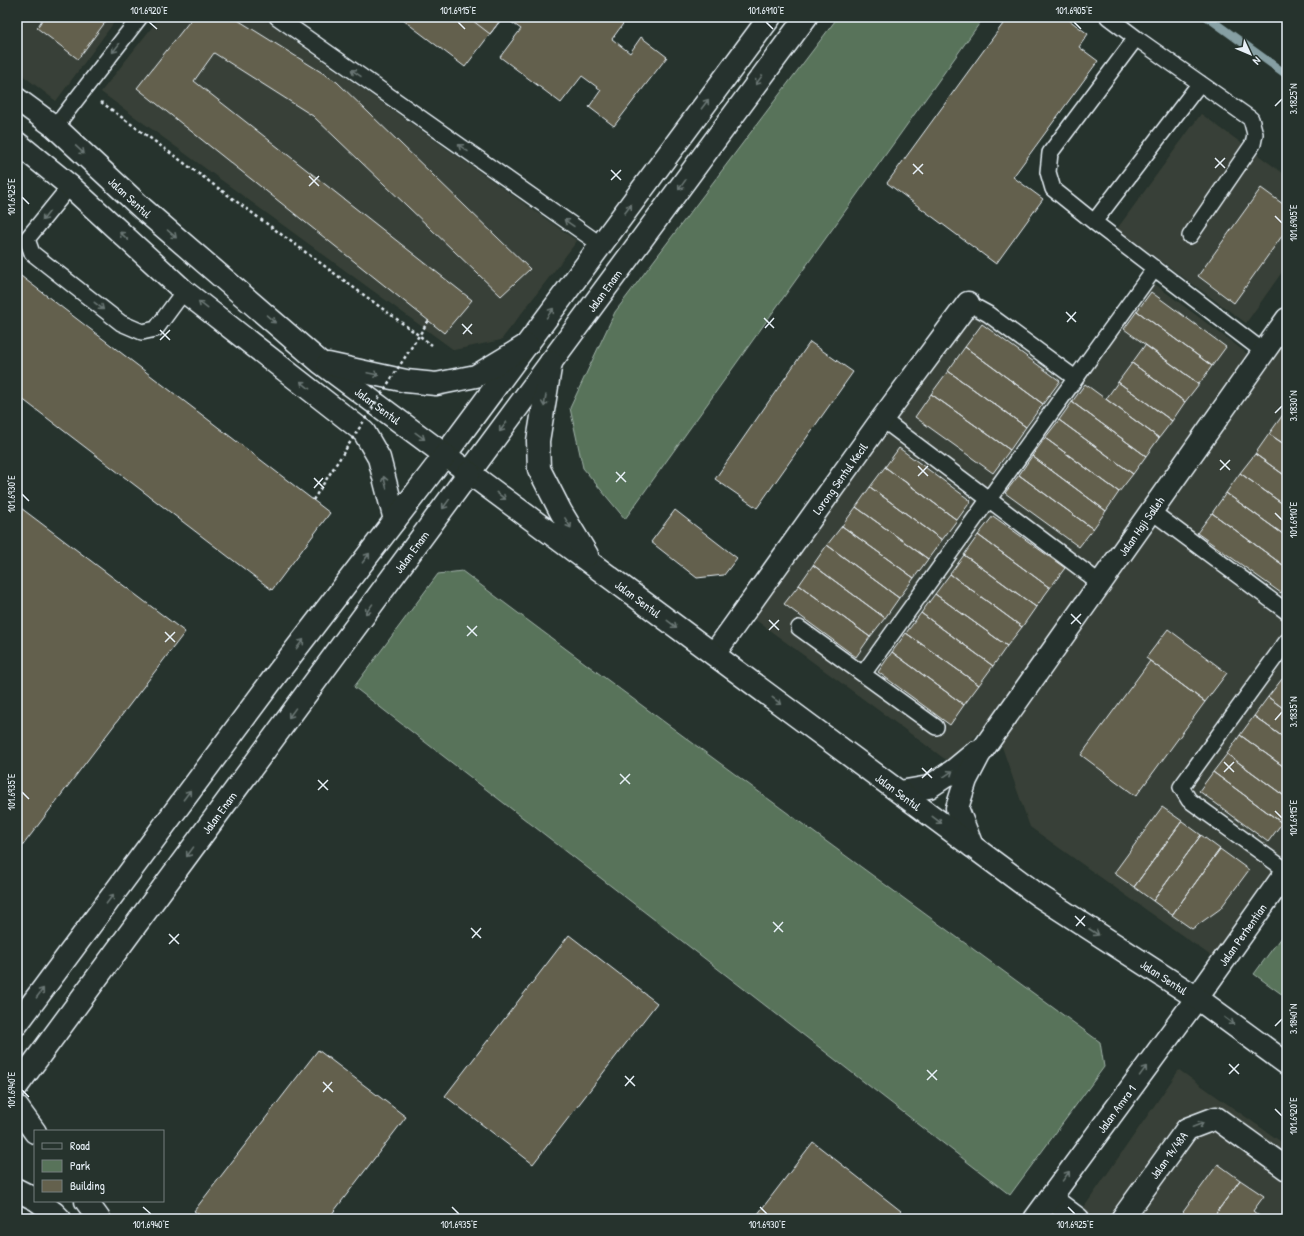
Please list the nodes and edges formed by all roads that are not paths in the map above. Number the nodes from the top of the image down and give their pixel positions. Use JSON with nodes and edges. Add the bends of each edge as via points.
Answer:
{"nodes":[{"id":1,"x":140,"y":17,"type":"edge"},
{"id":2,"x":277,"y":17,"type":"edge"},
{"id":3,"x":770,"y":17,"type":"edge"},
{"id":4,"x":806,"y":17,"type":"edge"},
{"id":5,"x":1108,"y":17,"type":"edge"},
{"id":6,"x":1136,"y":38,"type":"junction"},
{"id":7,"x":1200,"y":83,"type":"junction"},
{"id":8,"x":17,"y":99,"type":"edge"},
{"id":9,"x":55,"y":127,"type":"junction"},
{"id":10,"x":17,"y":143,"type":"edge"},
{"id":11,"x":70,"y":186,"type":"junction"},
{"id":12,"x":1094,"y":222,"type":"junction"},
{"id":13,"x":1190,"y":236,"type":"dead end"},
{"id":14,"x":601,"y":245,"type":"junction"},
{"id":15,"x":1155,"y":268,"type":"junction"},
{"id":16,"x":184,"y":291,"type":"junction"},
{"id":17,"x":968,"y":303,"type":"joint"},
{"id":18,"x":1287,"y":319,"type":"edge"},
{"id":19,"x":527,"y":344,"type":"junction"},
{"id":20,"x":1264,"y":352,"type":"junction"},
{"id":21,"x":321,"y":362,"type":"junction"},
{"id":22,"x":551,"y":362,"type":"junction"},
{"id":23,"x":1075,"y":378,"type":"junction"},
{"id":24,"x":882,"y":419,"type":"junction"},
{"id":25,"x":445,"y":455,"type":"junction"},
{"id":26,"x":469,"y":473,"type":"junction"},
{"id":27,"x":988,"y":499,"type":"junction"},
{"id":28,"x":1151,"y":511,"type":"junction"},
{"id":29,"x":395,"y":520,"type":"junction"},
{"id":30,"x":592,"y":564,"type":"junction"},
{"id":31,"x":1100,"y":583,"type":"junction"},
{"id":32,"x":1287,"y":612,"type":"edge"},
{"id":33,"x":799,"y":628,"type":"dead end"},
{"id":34,"x":1287,"y":641,"type":"edge"},
{"id":35,"x":714,"y":654,"type":"junction"},
{"id":36,"x":862,"y":674,"type":"junction"},
{"id":37,"x":936,"y":727,"type":"dead end"},
{"id":38,"x":995,"y":732,"type":"junction"},
{"id":39,"x":900,"y":792,"type":"junction"},
{"id":40,"x":972,"y":846,"type":"junction"},
{"id":41,"x":1287,"y":871,"type":"edge"},
{"id":42,"x":1197,"y":998,"type":"junction"},
{"id":43,"x":17,"y":1024,"type":"edge"},
{"id":44,"x":1287,"y":1064,"type":"edge"},
{"id":45,"x":17,"y":1086,"type":"edge"},
{"id":46,"x":17,"y":1108,"type":"edge"},
{"id":47,"x":34,"y":1131,"type":"edge"},
{"id":48,"x":1287,"y":1169,"type":"edge"},
{"id":49,"x":17,"y":1190,"type":"edge"},
{"id":50,"x":34,"y":1198,"type":"edge"},
{"id":51,"x":1050,"y":1198,"type":"junction"},
{"id":52,"x":39,"y":1202,"type":"edge"},
{"id":53,"x":87,"y":1202,"type":"edge"},
{"id":54,"x":60,"y":1219,"type":"edge"},
{"id":55,"x":99,"y":1219,"type":"edge"},
{"id":56,"x":1035,"y":1219,"type":"edge"},
{"id":57,"x":1078,"y":1219,"type":"edge"},
{"id":58,"x":1122,"y":1219,"type":"edge"}],
"edges":[{"from":1,"to":9,"type":"lane","one_way":true},
{"from":14,"to":2,"type":"lane","one_way":true},
{"from":14,"to":3,"type":"main road","one_way":true},
{"from":4,"to":22,"type":"main road","name":"Jalan Enam","one_way":true},
{"from":5,"to":6,"type":"lane"},
{"from":6,"to":7,"type":"lane"},
{"from":6,"to":12,"type":"lane","via":[[1050,153],[1048,172],[1053,189]]},
{"from":7,"to":12,"type":"lane"},
{"from":7,"to":13,"type":"lane","via":[[1251,119],[1255,134],[1254,144]]},
{"from":8,"to":9,"type":"main road","name":"Jalan Sentul"},
{"from":9,"to":21,"type":"main road","name":"Jalan Sentul","one_way":true,"via":[[143,209]]},
{"from":10,"to":11,"type":"main road"},
{"from":16,"to":11,"type":"main road","one_way":true},
{"from":11,"to":16,"type":"lane","one_way":true,"via":[[27,239],[32,253],[121,323],[142,332],[156,329]]},
{"from":12,"to":15,"type":"lane"},
{"from":19,"to":14,"type":"main road","one_way":true},
{"from":15,"to":20,"type":"lane"},
{"from":15,"to":23,"type":"lane"},
{"from":29,"to":16,"type":"main road","one_way":true,"via":[[379,458],[364,432]]},
{"from":17,"to":23,"type":"lane","via":[[988,314]]},
{"from":17,"to":24,"type":"main road","name":"Lorong Sentul Kecil"},
{"from":18,"to":20,"type":"main road","name":"Jalan Haji Salleh"},
{"from":21,"to":19,"type":"main road","one_way":true,"via":[[406,381],[436,384],[476,376]]},
{"from":19,"to":25,"type":"main road"},
{"from":20,"to":28,"type":"main road","name":"Jalan Haji Salleh"},
{"from":21,"to":25,"type":"main road","name":"Jalan Sentul","one_way":true},
{"from":22,"to":26,"type":"main road","name":"Jalan Enam","one_way":true},
{"from":22,"to":30,"type":"main road","one_way":true,"via":[[538,441],[539,469]]},
{"from":23,"to":27,"type":"lane"},
{"from":24,"to":27,"type":"lane"},
{"from":24,"to":35,"type":"main road","name":"Lorong Sentul Kecil"},
{"from":25,"to":26,"type":"main road","name":"Jalan Sentul"},
{"from":25,"to":29,"type":"main road"},
{"from":26,"to":30,"type":"main road","name":"Jalan Sentul","one_way":true},
{"from":26,"to":45,"type":"main road","name":"Jalan Enam","one_way":true},
{"from":27,"to":31,"type":"lane"},
{"from":27,"to":36,"type":"lane"},
{"from":28,"to":31,"type":"main road","name":"Jalan Haji Salleh"},
{"from":28,"to":32,"type":"lane"},
{"from":43,"to":29,"type":"main road","one_way":true,"via":[[276,675]]},
{"from":30,"to":35,"type":"main road","name":"Jalan Sentul","one_way":true},
{"from":31,"to":38,"type":"main road","name":"Jalan Haji Salleh"},
{"from":33,"to":36,"type":"lane"},
{"from":34,"to":41,"type":"lane","via":[[1182,787],[1189,800]]},
{"from":35,"to":39,"type":"main road","name":"Jalan Sentul","one_way":true},
{"from":36,"to":37,"type":"lane"},
{"from":39,"to":38,"type":"main road","name":"Jalan Haji Salleh","one_way":true,"via":[[930,787],[976,752]]},
{"from":38,"to":40,"type":"main road","name":"Jalan Haji Salleh","via":[[966,780],[957,808]]},
{"from":39,"to":40,"type":"main road","name":"Jalan Sentul","one_way":true},
{"from":40,"to":42,"type":"main road","name":"Jalan Sentul","one_way":true,"via":[[1038,895]]},
{"from":41,"to":42,"type":"main road","name":"Jalan Perhentian"},
{"from":42,"to":44,"type":"main road","name":"Jalan Sentul","one_way":true},
{"from":51,"to":42,"type":"main road","name":"Jalan Amra 1","one_way":true},
{"from":46,"to":47,"type":"main road"},
{"from":58,"to":48,"type":"main road","name":"Jalan 14/48A","one_way":true,"via":[[1187,1129],[1216,1118]]},
{"from":49,"to":50,"type":"main road"},
{"from":51,"to":56,"type":"main road","name":"Jalan Amra 1"},
{"from":51,"to":57,"type":"main road"},
{"from":52,"to":54,"type":"main road"},
{"from":53,"to":55,"type":"main road"}]}
